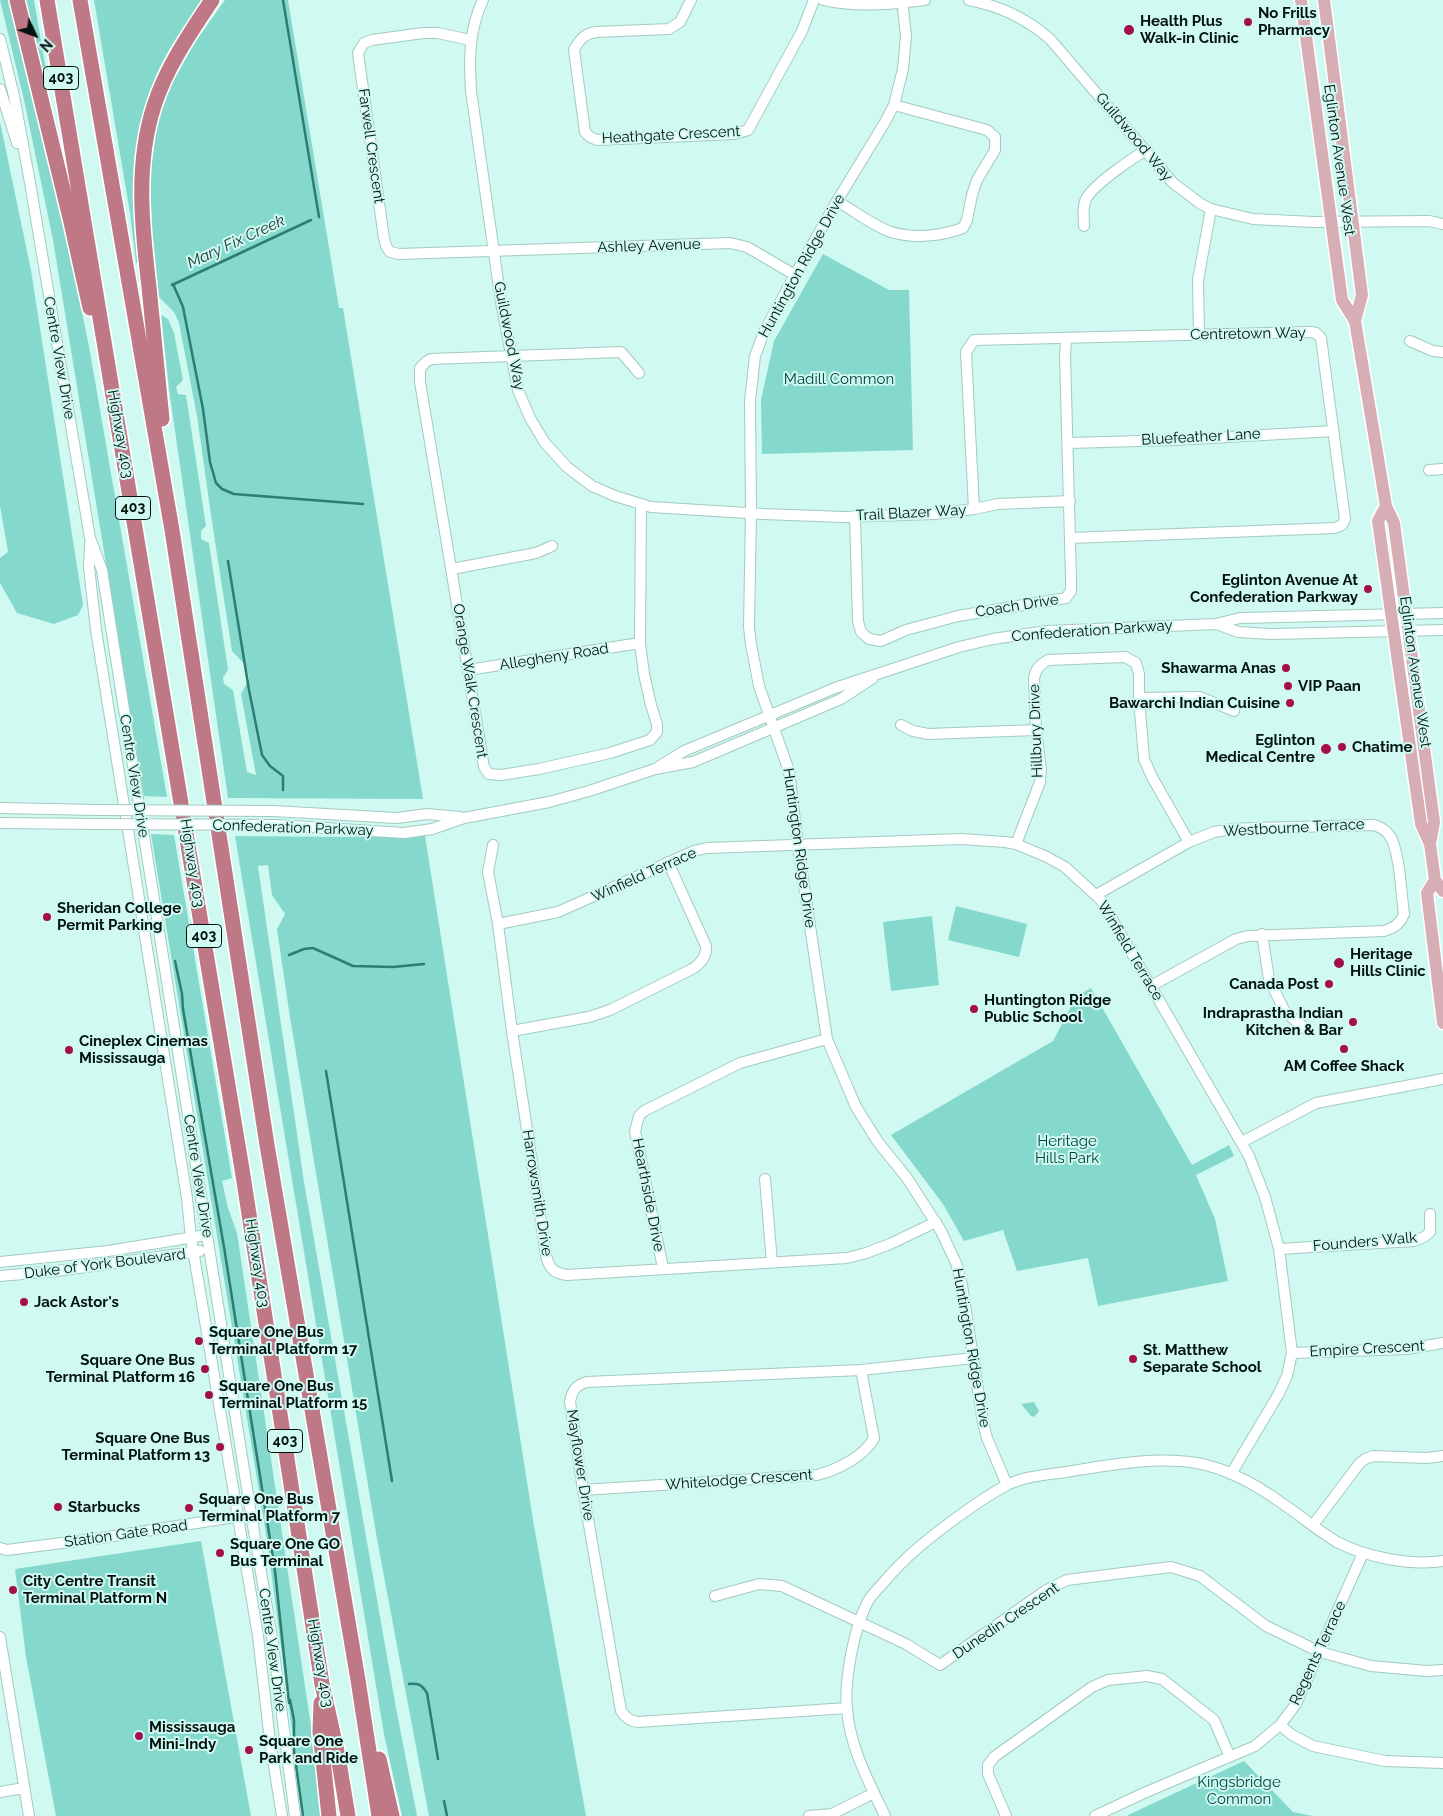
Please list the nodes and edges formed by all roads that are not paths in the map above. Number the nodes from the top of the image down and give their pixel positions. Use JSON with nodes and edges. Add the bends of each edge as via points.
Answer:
{"nodes":[{"id":1,"x":17,"y":0,"type":"edge"},
{"id":2,"x":48,"y":0,"type":"edge"},
{"id":3,"x":80,"y":0,"type":"edge"},
{"id":4,"x":212,"y":0,"type":"edge"},
{"id":5,"x":483,"y":0,"type":"edge"},
{"id":6,"x":691,"y":0,"type":"edge"},
{"id":7,"x":814,"y":0,"type":"edge"},
{"id":8,"x":822,"y":0,"type":"edge"},
{"id":9,"x":925,"y":0,"type":"edge"},
{"id":10,"x":969,"y":0,"type":"edge"},
{"id":11,"x":1301,"y":0,"type":"edge"},
{"id":12,"x":1324,"y":0,"type":"edge"},
{"id":13,"x":902,"y":1,"type":"edge"},
{"id":14,"x":0,"y":39,"type":"edge"},
{"id":15,"x":470,"y":40,"type":"junction"},
{"id":16,"x":0,"y":89,"type":"edge"},
{"id":17,"x":894,"y":105,"type":"junction"},
{"id":18,"x":1144,"y":151,"type":"junction"},
{"id":19,"x":29,"y":177,"type":"junction"},
{"id":20,"x":837,"y":201,"type":"junction"},
{"id":21,"x":1211,"y":209,"type":"junction"},
{"id":22,"x":1352,"y":221,"type":"junction"},
{"id":23,"x":1331,"y":222,"type":"junction"},
{"id":24,"x":1443,"y":224,"type":"edge"},
{"id":25,"x":1084,"y":226,"type":"dead end"},
{"id":26,"x":494,"y":251,"type":"junction"},
{"id":27,"x":794,"y":275,"type":"junction"},
{"id":28,"x":1355,"y":321,"type":"junction"},
{"id":29,"x":1199,"y":335,"type":"junction"},
{"id":30,"x":1066,"y":338,"type":"junction"},
{"id":31,"x":1410,"y":341,"type":"dead end"},
{"id":32,"x":105,"y":342,"type":"junction"},
{"id":33,"x":1443,"y":352,"type":"edge"},
{"id":34,"x":512,"y":357,"type":"junction"},
{"id":35,"x":639,"y":373,"type":"dead end"},
{"id":36,"x":1333,"y":431,"type":"junction"},
{"id":37,"x":1068,"y":442,"type":"junction"},
{"id":38,"x":1443,"y":469,"type":"edge"},
{"id":39,"x":1429,"y":470,"type":"dead end"},
{"id":40,"x":1070,"y":501,"type":"junction"},
{"id":41,"x":641,"y":504,"type":"junction"},
{"id":42,"x":1386,"y":506,"type":"junction"},
{"id":43,"x":974,"y":510,"type":"junction"},
{"id":44,"x":751,"y":512,"type":"junction"},
{"id":45,"x":856,"y":516,"type":"junction"},
{"id":46,"x":172,"y":530,"type":"junction"},
{"id":47,"x":90,"y":538,"type":"junction"},
{"id":48,"x":1070,"y":538,"type":"junction"},
{"id":49,"x":552,"y":546,"type":"dead end"},
{"id":50,"x":452,"y":569,"type":"junction"},
{"id":51,"x":1443,"y":612,"type":"edge"},
{"id":52,"x":1391,"y":613,"type":"junction"},
{"id":53,"x":1407,"y":613,"type":"junction"},
{"id":54,"x":1216,"y":624,"type":"junction"},
{"id":55,"x":1443,"y":630,"type":"edge"},
{"id":56,"x":1393,"y":631,"type":"junction"},
{"id":57,"x":1409,"y":631,"type":"junction"},
{"id":58,"x":640,"y":643,"type":"junction"},
{"id":59,"x":468,"y":670,"type":"junction"},
{"id":60,"x":884,"y":671,"type":"junction"},
{"id":61,"x":1138,"y":698,"type":"junction"},
{"id":62,"x":1234,"y":711,"type":"dead end"},
{"id":63,"x":770,"y":715,"type":"junction"},
{"id":64,"x":901,"y":725,"type":"dead end"},
{"id":65,"x":775,"y":728,"type":"junction"},
{"id":66,"x":1036,"y":730,"type":"junction"},
{"id":67,"x":656,"y":769,"type":"junction"},
{"id":68,"x":0,"y":808,"type":"edge"},
{"id":69,"x":464,"y":818,"type":"junction"},
{"id":70,"x":0,"y":822,"type":"edge"},
{"id":71,"x":1189,"y":842,"type":"junction"},
{"id":72,"x":798,"y":844,"type":"junction"},
{"id":73,"x":1016,"y":844,"type":"junction"},
{"id":74,"x":1430,"y":844,"type":"junction"},
{"id":75,"x":493,"y":845,"type":"dead end"},
{"id":76,"x":668,"y":862,"type":"junction"},
{"id":77,"x":1435,"y":880,"type":"junction"},
{"id":78,"x":1443,"y":890,"type":"edge"},
{"id":79,"x":1096,"y":895,"type":"junction"},
{"id":80,"x":498,"y":924,"type":"junction"},
{"id":81,"x":1262,"y":934,"type":"junction"},
{"id":82,"x":1151,"y":986,"type":"junction"},
{"id":83,"x":1443,"y":1023,"type":"edge"},
{"id":84,"x":1306,"y":1029,"type":"dead end"},
{"id":85,"x":512,"y":1031,"type":"junction"},
{"id":86,"x":827,"y":1039,"type":"junction"},
{"id":87,"x":1443,"y":1079,"type":"edge"},
{"id":88,"x":1242,"y":1142,"type":"junction"},
{"id":89,"x":765,"y":1179,"type":"dead end"},
{"id":90,"x":1430,"y":1214,"type":"dead end"},
{"id":91,"x":936,"y":1222,"type":"junction"},
{"id":92,"x":207,"y":1235,"type":"junction"},
{"id":93,"x":191,"y":1238,"type":"junction"},
{"id":94,"x":1279,"y":1249,"type":"junction"},
{"id":95,"x":209,"y":1250,"type":"junction"},
{"id":96,"x":194,"y":1252,"type":"junction"},
{"id":97,"x":0,"y":1262,"type":"edge"},
{"id":98,"x":772,"y":1263,"type":"junction"},
{"id":99,"x":663,"y":1268,"type":"junction"},
{"id":100,"x":0,"y":1276,"type":"edge"},
{"id":101,"x":1443,"y":1343,"type":"edge"},
{"id":102,"x":1292,"y":1353,"type":"junction"},
{"id":103,"x":974,"y":1358,"type":"junction"},
{"id":104,"x":861,"y":1370,"type":"junction"},
{"id":105,"x":1443,"y":1456,"type":"edge"},
{"id":106,"x":1231,"y":1474,"type":"junction"},
{"id":107,"x":1007,"y":1485,"type":"junction"},
{"id":108,"x":583,"y":1490,"type":"junction"},
{"id":109,"x":251,"y":1514,"type":"junction"},
{"id":110,"x":236,"y":1517,"type":"junction"},
{"id":111,"x":1313,"y":1525,"type":"junction"},
{"id":112,"x":0,"y":1548,"type":"edge"},
{"id":113,"x":1362,"y":1553,"type":"junction"},
{"id":114,"x":1443,"y":1561,"type":"edge"},
{"id":115,"x":715,"y":1596,"type":"dead end"},
{"id":116,"x":860,"y":1620,"type":"junction"},
{"id":117,"x":0,"y":1636,"type":"edge"},
{"id":118,"x":1320,"y":1652,"type":"junction"},
{"id":119,"x":1443,"y":1670,"type":"edge"},
{"id":120,"x":322,"y":1684,"type":"junction"},
{"id":121,"x":847,"y":1708,"type":"junction"},
{"id":122,"x":362,"y":1711,"type":"junction"},
{"id":123,"x":1280,"y":1725,"type":"junction"},
{"id":124,"x":1230,"y":1757,"type":"junction"},
{"id":125,"x":1443,"y":1763,"type":"edge"},
{"id":126,"x":24,"y":1788,"type":"junction"},
{"id":127,"x":0,"y":1792,"type":"edge"},
{"id":128,"x":874,"y":1793,"type":"junction"},
{"id":129,"x":29,"y":1816,"type":"edge"},
{"id":130,"x":282,"y":1816,"type":"edge"},
{"id":131,"x":295,"y":1816,"type":"edge"},
{"id":132,"x":329,"y":1816,"type":"edge"},
{"id":133,"x":348,"y":1816,"type":"edge"},
{"id":134,"x":379,"y":1816,"type":"edge"},
{"id":135,"x":392,"y":1816,"type":"edge"},
{"id":136,"x":809,"y":1816,"type":"edge"},
{"id":137,"x":885,"y":1816,"type":"edge"},
{"id":138,"x":1006,"y":1816,"type":"edge"},
{"id":139,"x":1095,"y":1816,"type":"edge"}],
"edges":[{"from":1,"to":32,"type":"highway","via":[[90,309]]},
{"from":2,"to":32,"type":"highway","name":"Highway 403","number":"403"},
{"from":3,"to":46,"type":"highway","name":"Highway 403","number":"403"},
{"from":4,"to":46,"type":"highway","via":[[158,94],[141,182]]},
{"from":5,"to":15,"type":"street","name":"Guildwood Way"},
{"from":6,"to":7,"type":"street","name":"Heathgate Crescent","via":[[680,22],[669,29],[587,33],[580,39],[574,50],[586,132],[590,137],[597,140],[735,134],[748,130],[802,31]]},
{"from":8,"to":13,"type":"street","via":[[861,6]]},
{"from":9,"to":13,"type":"street"},
{"from":10,"to":18,"type":"street","name":"Guildwood Way","via":[[1015,14],[1050,39]]},
{"from":11,"to":23,"type":"main road","name":"Eglinton Avenue West"},
{"from":12,"to":22,"type":"main road","name":"Eglinton Avenue West"},
{"from":13,"to":17,"type":"street","name":"Huntington Ridge Drive","via":[[906,36],[903,69]]},
{"from":14,"to":19,"type":"street","name":"Centre View Drive"},
{"from":15,"to":26,"type":"street","name":"Guildwood Way","via":[[471,91]]},
{"from":15,"to":26,"type":"street","name":"Farwell Crescent","via":[[423,33],[372,40],[364,43],[358,53],[386,246],[390,252]]},
{"from":16,"to":19,"type":"street","name":"Centre View Drive"},
{"from":17,"to":20,"type":"street","name":"Huntington Ridge Drive"},
{"from":17,"to":20,"type":"street","via":[[987,130],[995,137],[995,150],[977,180],[963,228],[945,235],[907,235],[889,231]]},
{"from":18,"to":21,"type":"street","name":"Guildwood Way","via":[[1173,183]]},
{"from":18,"to":25,"type":"street","via":[[1094,188],[1086,199]]},
{"from":19,"to":47,"type":"street","name":"Centre View Drive"},
{"from":20,"to":27,"type":"street","name":"Huntington Ridge Drive"},
{"from":21,"to":23,"type":"street","name":"Guildwood Way","via":[[1252,219]]},
{"from":21,"to":29,"type":"street","via":[[1198,280]]},
{"from":22,"to":23,"type":"street","name":"Guildwood Way"},
{"from":22,"to":24,"type":"street","name":"Guildwood Way","via":[[1429,221]]},
{"from":22,"to":28,"type":"main road","name":"Eglinton Avenue West","via":[[1362,295]]},
{"from":23,"to":28,"type":"main road","name":"Eglinton Avenue West","via":[[1342,300]]},
{"from":26,"to":27,"type":"street","name":"Ashley Avenue","via":[[730,243],[747,247]]},
{"from":26,"to":34,"type":"street","name":"Guildwood Way"},
{"from":27,"to":44,"type":"street","name":"Huntington Ridge Drive","via":[[755,356],[750,401]]},
{"from":28,"to":42,"type":"main road","name":"Eglinton Avenue West"},
{"from":29,"to":30,"type":"street","name":"Centretown Way"},
{"from":29,"to":36,"type":"street","name":"Centretown Way","via":[[1316,334],[1321,338]]},
{"from":30,"to":37,"type":"street","name":"Coach Drive"},
{"from":30,"to":43,"type":"street","name":"Centretown Way","via":[[974,340],[969,346],[966,357]]},
{"from":31,"to":33,"type":"street"},
{"from":32,"to":120,"type":"highway","name":"Highway 403","number":"403","via":[[244,1176]]},
{"from":34,"to":35,"type":"street","via":[[621,352]]},
{"from":34,"to":41,"type":"street","name":"Guildwood Way","via":[[518,390],[545,443],[567,467],[592,486]]},
{"from":34,"to":50,"type":"street","name":"Orange Walk Crescent","via":[[431,359],[420,368]]},
{"from":36,"to":37,"type":"street","name":"Bluefeather Lane"},
{"from":36,"to":48,"type":"street","name":"Centretown Way","via":[[1345,520],[1335,528]]},
{"from":37,"to":40,"type":"street","name":"Coach Drive"},
{"from":38,"to":39,"type":"street"},
{"from":40,"to":43,"type":"street","name":"Trail Blazer Way","via":[[998,504]]},
{"from":40,"to":48,"type":"street","name":"Coach Drive"},
{"from":41,"to":44,"type":"street","name":"Guildwood Way"},
{"from":41,"to":58,"type":"street","name":"Orange Walk Crescent"},
{"from":42,"to":52,"type":"main road","name":"Eglinton Avenue West","via":[[1378,522]]},
{"from":42,"to":53,"type":"main road","name":"Eglinton Avenue West","via":[[1394,522]]},
{"from":43,"to":45,"type":"street","name":"Trail Blazer Way"},
{"from":44,"to":45,"type":"street","name":"Trail Blazer Way"},
{"from":44,"to":63,"type":"street","name":"Huntington Ridge Drive","via":[[750,635],[759,686]]},
{"from":45,"to":48,"type":"street","name":"Coach Drive","via":[[858,621],[861,632],[869,639],[881,641],[906,630],[958,616],[1066,598],[1072,578]]},
{"from":46,"to":122,"type":"highway","name":"Highway 403","number":"403","via":[[267,1145]]},
{"from":47,"to":92,"type":"street","name":"Centre View Drive","via":[[102,570]]},
{"from":47,"to":93,"type":"street","name":"Centre View Drive","via":[[89,567],[96,630]]},
{"from":49,"to":50,"type":"street","via":[[536,553]]},
{"from":50,"to":59,"type":"street","name":"Orange Walk Crescent"},
{"from":51,"to":53,"type":"street","name":"Confederation Parkway"},
{"from":52,"to":53,"type":"street","name":"Confederation Parkway"},
{"from":52,"to":54,"type":"street","name":"Confederation Parkway","via":[[1240,618]]},
{"from":52,"to":56,"type":"main road","name":"Eglinton Avenue West"},
{"from":53,"to":57,"type":"main road","name":"Eglinton Avenue West"},
{"from":54,"to":56,"type":"street","name":"Confederation Parkway","via":[[1238,632],[1271,634]]},
{"from":54,"to":60,"type":"street","name":"Confederation Parkway","via":[[1047,631],[959,647]]},
{"from":55,"to":57,"type":"street","name":"Confederation Parkway"},
{"from":56,"to":57,"type":"street","name":"Confederation Parkway"},
{"from":56,"to":74,"type":"main road","name":"Eglinton Avenue West","via":[[1421,824]]},
{"from":57,"to":74,"type":"main road","name":"Eglinton Avenue West","via":[[1434,822]]},
{"from":58,"to":59,"type":"street","name":"Allegheny Road"},
{"from":58,"to":59,"type":"street","name":"Orange Walk Crescent","via":[[658,732],[650,740],[540,769],[489,774],[484,766]]},
{"from":60,"to":63,"type":"street","name":"Confederation Parkway"},
{"from":60,"to":65,"type":"street","name":"Confederation Parkway","via":[[841,699]]},
{"from":61,"to":62,"type":"street","via":[[1200,697]]},
{"from":61,"to":66,"type":"street","name":"Hillbury Drive","via":[[1136,664],[1125,657],[1048,660],[1035,671]]},
{"from":61,"to":71,"type":"street","name":"Hillbury Drive","via":[[1144,759]]},
{"from":63,"to":65,"type":"street","name":"Huntington Ridge Drive"},
{"from":63,"to":67,"type":"street","name":"Confederation Parkway","via":[[684,751]]},
{"from":64,"to":66,"type":"street","via":[[928,734]]},
{"from":65,"to":67,"type":"street","name":"Confederation Parkway","via":[[693,762]]},
{"from":65,"to":72,"type":"street","name":"Huntington Ridge Drive","via":[[789,771]]},
{"from":66,"to":73,"type":"street","name":"Hillbury Drive","via":[[1040,782]]},
{"from":67,"to":69,"type":"street","name":"Confederation Parkway","via":[[589,792]]},
{"from":68,"to":69,"type":"street","name":"Confederation Parkway","bridge":true,"via":[[274,811],[397,818],[427,814]]},
{"from":69,"to":70,"type":"street","name":"Confederation Parkway","bridge":true,"via":[[432,829],[404,833],[277,826]]},
{"from":71,"to":79,"type":"street","name":"Westbourne Terrace"},
{"from":71,"to":81,"type":"street","name":"Westbourne Terrace","via":[[1214,832],[1254,828],[1374,825],[1389,835],[1395,847],[1404,914],[1397,925],[1384,931]]},
{"from":72,"to":73,"type":"street","name":"Winfield Terrace","via":[[982,839]]},
{"from":72,"to":76,"type":"street","name":"Winfield Terrace","via":[[708,848]]},
{"from":72,"to":86,"type":"street","name":"Huntington Ridge Drive"},
{"from":73,"to":79,"type":"street","name":"Winfield Terrace","via":[[1065,867]]},
{"from":74,"to":77,"type":"main road","name":"Eglinton Avenue West"},
{"from":75,"to":80,"type":"street","name":"Harrowsmith Drive","via":[[488,872]]},
{"from":76,"to":80,"type":"street","name":"Winfield Terrace","via":[[558,912]]},
{"from":76,"to":85,"type":"street","via":[[706,946],[701,962],[589,1018]]},
{"from":77,"to":78,"type":"main road"},
{"from":77,"to":83,"type":"main road","name":"Eglinton Avenue West","via":[[1427,893]]},
{"from":79,"to":82,"type":"street","name":"Winfield Terrace"},
{"from":80,"to":85,"type":"street","name":"Harrowsmith Drive"},
{"from":81,"to":82,"type":"street","name":"Westbourne Terrace","via":[[1236,939]]},
{"from":81,"to":84,"type":"street","via":[[1269,979],[1285,1012]]},
{"from":82,"to":88,"type":"street","name":"Winfield Terrace"},
{"from":85,"to":99,"type":"street","name":"Harrowsmith Drive","via":[[548,1265],[568,1275]]},
{"from":86,"to":91,"type":"street","name":"Huntington Ridge Drive","via":[[856,1107]]},
{"from":86,"to":99,"type":"street","name":"Hearthside Drive","via":[[740,1063],[639,1116],[635,1131]]},
{"from":87,"to":88,"type":"street","via":[[1316,1103]]},
{"from":88,"to":94,"type":"street","name":"Winfield Terrace","via":[[1266,1197]]},
{"from":89,"to":98,"type":"street"},
{"from":90,"to":94,"type":"street","name":"Founders Walk","via":[[1430,1232],[1414,1241]]},
{"from":91,"to":98,"type":"street","name":"Harrowsmith Drive","via":[[866,1253],[832,1260]]},
{"from":91,"to":103,"type":"street","name":"Huntington Ridge Drive","via":[[950,1249],[962,1285]]},
{"from":92,"to":93,"type":"street","name":"Duke of York Boulevard"},
{"from":92,"to":95,"type":"street","name":"Centre View Drive"},
{"from":93,"to":96,"type":"street","name":"Centre View Drive"},
{"from":93,"to":97,"type":"street","name":"Duke of York Boulevard","via":[[108,1251]]},
{"from":94,"to":102,"type":"street","name":"Winfield Terrace"},
{"from":95,"to":96,"type":"street","name":"Duke of York Boulevard"},
{"from":95,"to":109,"type":"street","name":"Centre View Drive"},
{"from":96,"to":100,"type":"street","name":"Duke of York Boulevard"},
{"from":96,"to":110,"type":"street","name":"Centre View Drive"},
{"from":98,"to":99,"type":"street","name":"Harrowsmith Drive"},
{"from":101,"to":102,"type":"street","name":"Empire Crescent","via":[[1406,1349]]},
{"from":102,"to":106,"type":"street","name":"Winfield Terrace","via":[[1278,1396]]},
{"from":103,"to":104,"type":"street","name":"Mayflower Drive"},
{"from":103,"to":107,"type":"street","name":"Huntington Ridge Drive","via":[[984,1423]]},
{"from":104,"to":108,"type":"street","name":"Whitelodge Crescent","via":[[874,1438],[870,1446],[836,1470],[817,1475]]},
{"from":104,"to":108,"type":"street","name":"Mayflower Drive","via":[[578,1384],[570,1402]]},
{"from":105,"to":111,"type":"street","via":[[1373,1456],[1365,1459]]},
{"from":106,"to":107,"type":"street","via":[[1194,1463],[1144,1461],[1028,1478]]},
{"from":106,"to":111,"type":"street","via":[[1257,1486]]},
{"from":107,"to":116,"type":"street","via":[[928,1538],[901,1562],[868,1601]]},
{"from":108,"to":121,"type":"street","name":"Mayflower Drive","via":[[621,1711],[628,1719],[638,1722]]},
{"from":109,"to":110,"type":"street","name":"Station Gate Road"},
{"from":109,"to":131,"type":"street","name":"Centre View Drive","via":[[272,1636]]},
{"from":110,"to":112,"type":"street","name":"Station Gate Road","via":[[54,1544],[7,1550]]},
{"from":110,"to":130,"type":"street","name":"Centre View Drive","via":[[258,1636]]},
{"from":111,"to":113,"type":"street","via":[[1336,1542]]},
{"from":113,"to":114,"type":"street","via":[[1416,1563]]},
{"from":113,"to":118,"type":"street","name":"Regents Terrace"},
{"from":115,"to":116,"type":"street","via":[[759,1584],[782,1586]]},
{"from":116,"to":118,"type":"street","name":"Dunedin Crescent","via":[[940,1665],[1045,1591],[1068,1580],[1171,1567],[1200,1576],[1266,1626]]},
{"from":116,"to":121,"type":"street","via":[[852,1653]]},
{"from":117,"to":126,"type":"street"},
{"from":118,"to":119,"type":"street","via":[[1371,1666]]},
{"from":118,"to":123,"type":"street","name":"Regents Terrace","via":[[1296,1704]]},
{"from":120,"to":132,"type":"highway","via":[[320,1732]]},
{"from":120,"to":133,"type":"highway","name":"Highway 403","number":"403"},
{"from":121,"to":128,"type":"street","via":[[851,1739]]},
{"from":122,"to":134,"type":"highway","name":"Highway 403","number":"403"},
{"from":122,"to":135,"type":"highway","via":[[379,1758]]},
{"from":123,"to":124,"type":"street","name":"Regents Terrace","via":[[1255,1746]]},
{"from":123,"to":125,"type":"street","via":[[1312,1746],[1385,1761]]},
{"from":124,"to":138,"type":"street","via":[[1214,1720],[1162,1679],[1146,1676],[1108,1680],[1092,1686],[994,1757],[988,1765],[988,1774]]},
{"from":124,"to":139,"type":"street","name":"Regents Terrace"},
{"from":126,"to":127,"type":"street"},
{"from":126,"to":129,"type":"street"},
{"from":128,"to":136,"type":"street","via":[[832,1814]]},
{"from":128,"to":137,"type":"street"}]}
